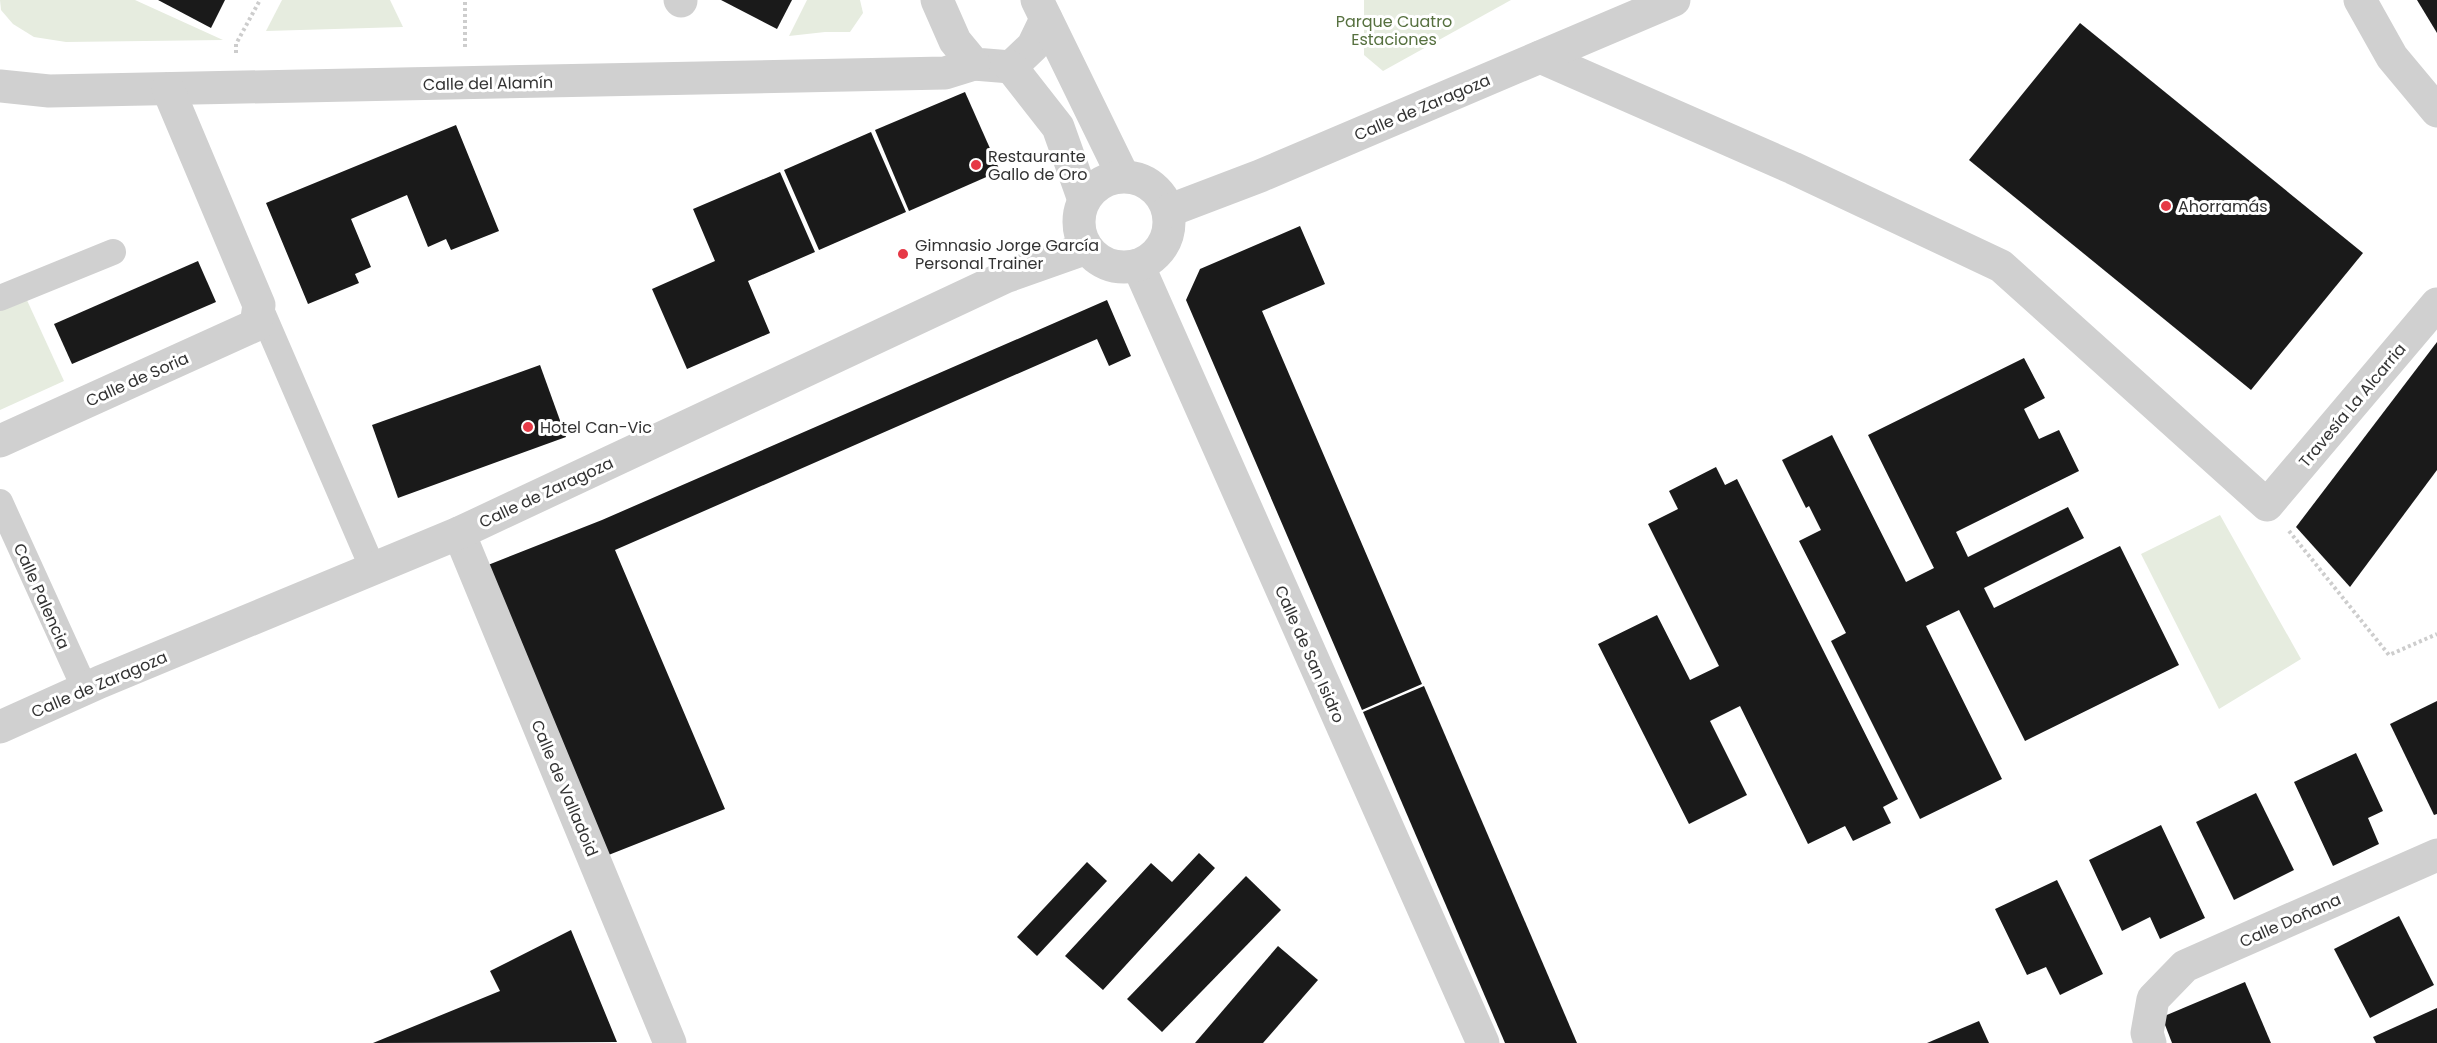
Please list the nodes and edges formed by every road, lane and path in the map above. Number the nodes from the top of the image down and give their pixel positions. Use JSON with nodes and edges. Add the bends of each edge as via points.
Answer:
{"nodes":[{"id":1,"x":260,"y":0,"type":"edge"},
{"id":2,"x":465,"y":0,"type":"edge"},
{"id":3,"x":937,"y":0,"type":"edge"},
{"id":4,"x":1674,"y":0,"type":"edge"},
{"id":5,"x":2360,"y":0,"type":"edge"},
{"id":6,"x":1042,"y":9,"type":"edge"},
{"id":7,"x":1540,"y":57,"type":"junction"},
{"id":8,"x":974,"y":64,"type":"junction"},
{"id":9,"x":1011,"y":67,"type":"junction"},
{"id":10,"x":464,"y":83,"type":"junction"},
{"id":11,"x":0,"y":86,"type":"edge"},
{"id":12,"x":240,"y":88,"type":"junction"},
{"id":13,"x":168,"y":89,"type":"junction"},
{"id":14,"x":2437,"y":111,"type":"edge"},
{"id":15,"x":1123,"y":177,"type":"junction"},
{"id":16,"x":1084,"y":200,"type":"junction"},
{"id":17,"x":1168,"y":211,"type":"junction"},
{"id":18,"x":1087,"y":248,"type":"junction"},
{"id":19,"x":113,"y":252,"type":"dead end"},
{"id":20,"x":1138,"y":265,"type":"junction"},
{"id":21,"x":0,"y":298,"type":"edge"},
{"id":22,"x":2437,"y":304,"type":"edge"},
{"id":23,"x":259,"y":305,"type":"junction"},
{"id":24,"x":0,"y":441,"type":"edge"},
{"id":25,"x":0,"y":502,"type":"edge"},
{"id":26,"x":2267,"y":505,"type":"junction"},
{"id":27,"x":459,"y":533,"type":"junction"},
{"id":28,"x":373,"y":569,"type":"junction"},
{"id":29,"x":2437,"y":634,"type":"edge"},
{"id":30,"x":85,"y":689,"type":"junction"},
{"id":31,"x":0,"y":727,"type":"edge"},
{"id":32,"x":2437,"y":855,"type":"edge"},
{"id":33,"x":670,"y":1043,"type":"edge"},
{"id":34,"x":1483,"y":1043,"type":"edge"},
{"id":35,"x":2150,"y":1043,"type":"edge"}],
"edges":[{"from":1,"to":12,"type":"path","via":[[236,44]]},
{"from":2,"to":10,"type":"path"},
{"from":3,"to":8,"type":"street","via":[[955,41]]},
{"from":4,"to":7,"type":"street","name":"Calle de Zaragoza"},
{"from":5,"to":14,"type":"street","via":[[2392,57]]},
{"from":6,"to":9,"type":"street","via":[[1033,46]]},
{"from":6,"to":15,"type":"street"},
{"from":7,"to":17,"type":"street","name":"Calle de Zaragoza"},
{"from":7,"to":26,"type":"street","via":[[1793,168],[2001,266]]},
{"from":8,"to":9,"type":"street"},
{"from":8,"to":10,"type":"street","name":"Calle del Alamín","via":[[945,73]]},
{"from":9,"to":16,"type":"street","via":[[1058,127]]},
{"from":10,"to":12,"type":"street","name":"Calle del Alamín"},
{"from":11,"to":13,"type":"street","name":"Calle del Alamín","via":[[49,91]]},
{"from":12,"to":13,"type":"street","name":"Calle del Alamín"},
{"from":13,"to":23,"type":"street"},
{"from":15,"to":16,"type":"street","via":[[1100,183]]},
{"from":15,"to":17,"type":"street","via":[[1143,180],[1159,193]]},
{"from":16,"to":18,"type":"street","via":[[1079,217],[1080,233]]},
{"from":17,"to":20,"type":"street","via":[[1168,233],[1157,253]]},
{"from":18,"to":20,"type":"street","via":[[1101,261],[1119,267]]},
{"from":18,"to":27,"type":"street","name":"Calle de Zaragoza","via":[[1005,277]]},
{"from":19,"to":21,"type":"street"},
{"from":20,"to":34,"type":"street","name":"Calle de San Isidro"},
{"from":22,"to":26,"type":"street","name":"Travesía La Alcarria"},
{"from":23,"to":24,"type":"street","name":"Calle de Soria","via":[[256,325]]},
{"from":23,"to":28,"type":"street"},
{"from":25,"to":30,"type":"street","name":"Calle Palencia"},
{"from":26,"to":29,"type":"path","via":[[2389,655]]},
{"from":27,"to":28,"type":"street","name":"Calle de Zaragoza"},
{"from":27,"to":33,"type":"street","name":"Calle de Valladoid"},
{"from":28,"to":30,"type":"street","name":"Calle de Zaragoza"},
{"from":30,"to":31,"type":"street","name":"Calle de Zaragoza"},
{"from":32,"to":35,"type":"street","name":"Calle Doñana","via":[[2185,966],[2153,999],[2147,1033]]}]}
